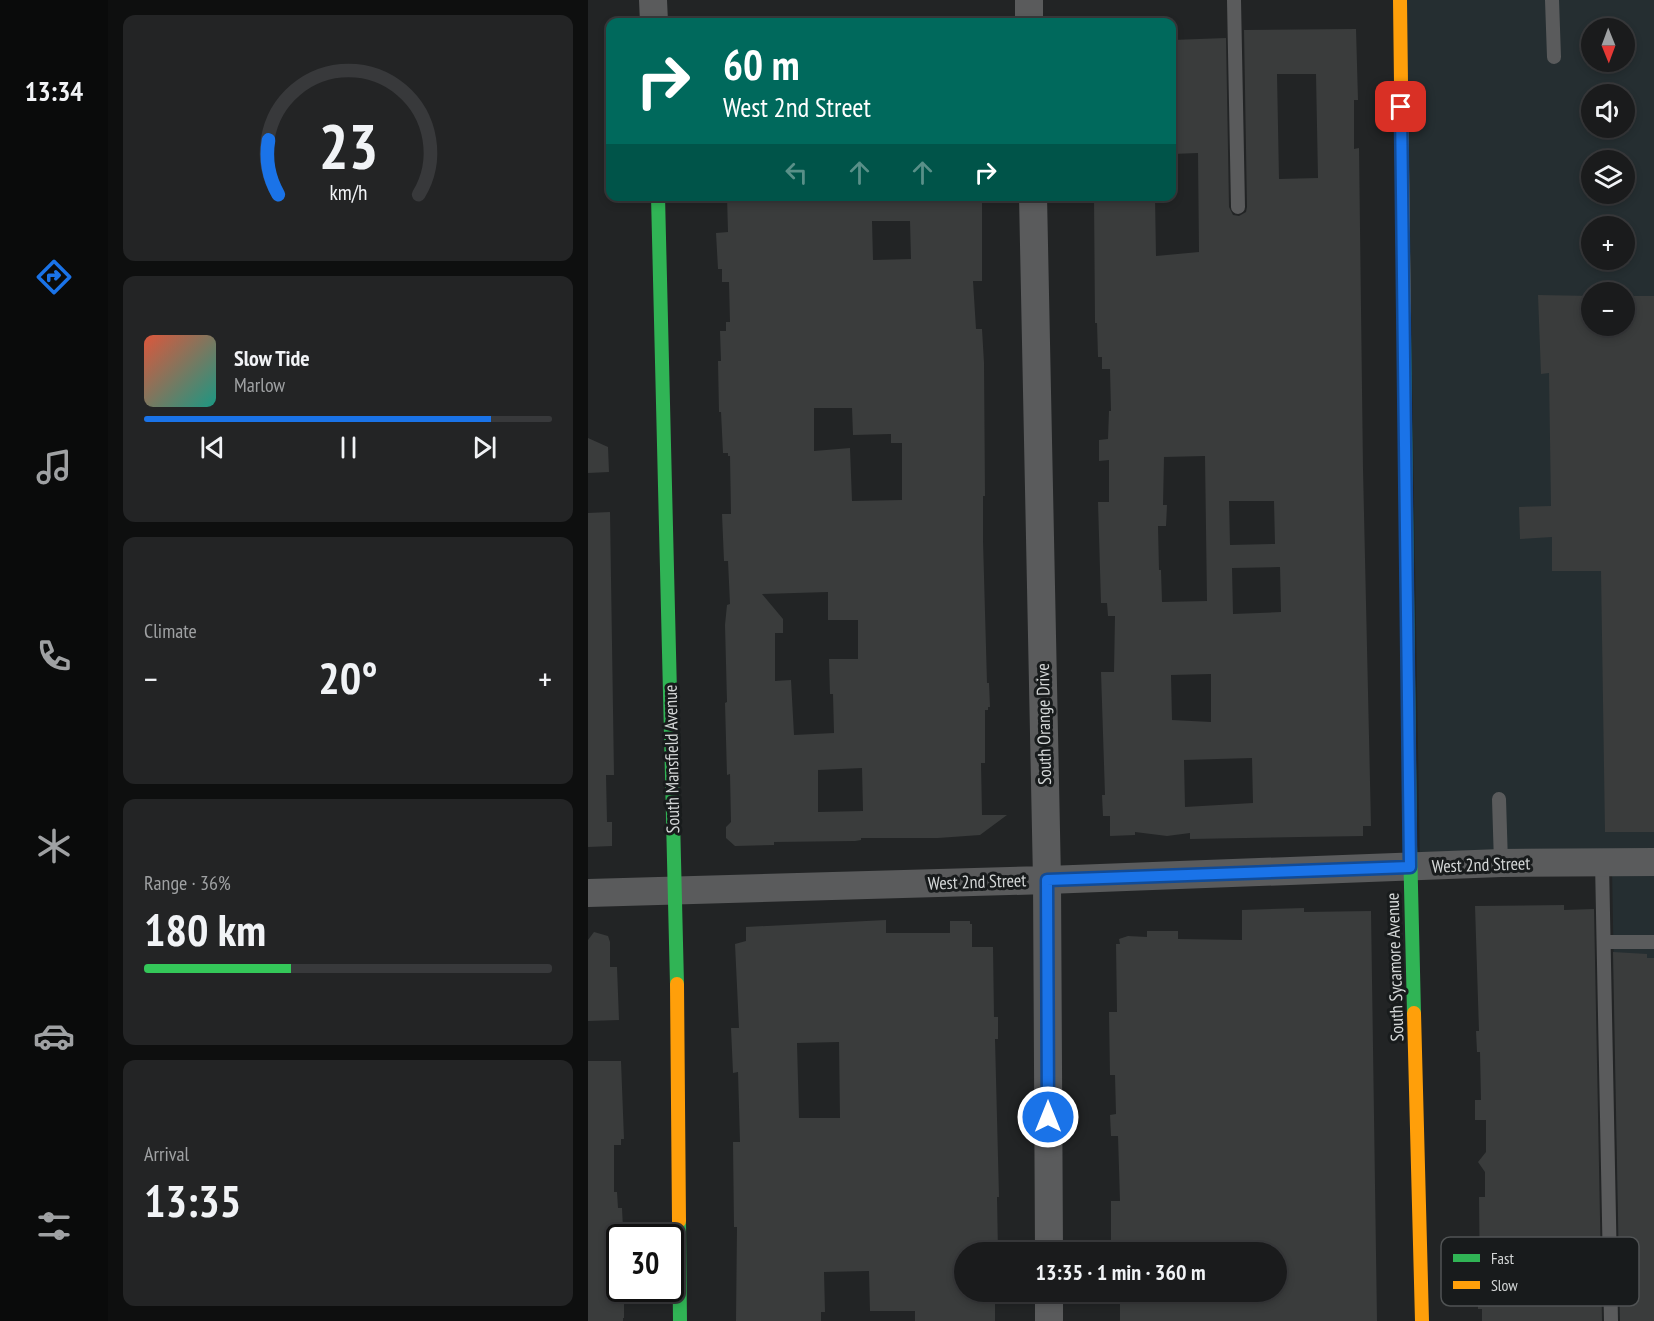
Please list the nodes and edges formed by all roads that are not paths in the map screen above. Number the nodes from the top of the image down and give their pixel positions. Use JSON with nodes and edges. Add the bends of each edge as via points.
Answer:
{"nodes":[{"id":1,"x":653,"y":0,"type":"edge"},
{"id":2,"x":1029,"y":0,"type":"edge"},
{"id":3,"x":1234,"y":0,"type":"edge"},
{"id":4,"x":1400,"y":0,"type":"edge"},
{"id":5,"x":1552,"y":0,"type":"edge"},
{"id":6,"x":654,"y":18,"type":"edge"},
{"id":7,"x":1029,"y":18,"type":"edge"},
{"id":8,"x":1554,"y":57,"type":"dead end"},
{"id":9,"x":658,"y":201,"type":"edge"},
{"id":10,"x":1033,"y":201,"type":"edge"},
{"id":11,"x":1238,"y":207,"type":"dead end"},
{"id":12,"x":1499,"y":799,"type":"dead end"},
{"id":13,"x":1501,"y":862,"type":"junction"},
{"id":14,"x":1602,"y":862,"type":"junction"},
{"id":15,"x":1654,"y":862,"type":"edge"},
{"id":16,"x":1410,"y":867,"type":"junction"},
{"id":17,"x":1047,"y":880,"type":"junction"},
{"id":18,"x":676,"y":891,"type":"junction"},
{"id":19,"x":588,"y":893,"type":"edge"},
{"id":20,"x":1604,"y":942,"type":"junction"},
{"id":21,"x":1654,"y":942,"type":"edge"},
{"id":22,"x":1609,"y":1237,"type":"edge"},
{"id":23,"x":1048,"y":1242,"type":"edge"},
{"id":24,"x":1049,"y":1302,"type":"edge"},
{"id":25,"x":1611,"y":1306,"type":"edge"},
{"id":26,"x":680,"y":1321,"type":"edge"},
{"id":27,"x":1049,"y":1321,"type":"edge"},
{"id":28,"x":1422,"y":1321,"type":"edge"},
{"id":29,"x":1611,"y":1321,"type":"edge"}],
"edges":[{"from":1,"to":6,"type":"street"},
{"from":2,"to":7,"type":"street"},
{"from":3,"to":11,"type":"lane"},
{"from":4,"to":16,"type":"street","name":"South Sycamore Avenue"},
{"from":5,"to":8,"type":"lane"},
{"from":9,"to":18,"type":"street","name":"South Mansfield Avenue"},
{"from":10,"to":17,"type":"street","name":"South Orange Drive"},
{"from":12,"to":13,"type":"lane"},
{"from":13,"to":14,"type":"street","name":"West 2nd Street"},
{"from":13,"to":16,"type":"street","name":"West 2nd Street"},
{"from":14,"to":15,"type":"street","name":"West 2nd Street"},
{"from":14,"to":20,"type":"lane"},
{"from":16,"to":17,"type":"street","name":"West 2nd Street"},
{"from":16,"to":28,"type":"street","name":"South Sycamore Avenue"},
{"from":17,"to":18,"type":"street","name":"West 2nd Street"},
{"from":17,"to":23,"type":"street","name":"South Orange Drive"},
{"from":18,"to":19,"type":"street","name":"West 2nd Street"},
{"from":18,"to":26,"type":"street","name":"South Mansfield Avenue"},
{"from":20,"to":21,"type":"lane"},
{"from":20,"to":22,"type":"lane"},
{"from":24,"to":27,"type":"street"},
{"from":25,"to":29,"type":"lane"}]}
